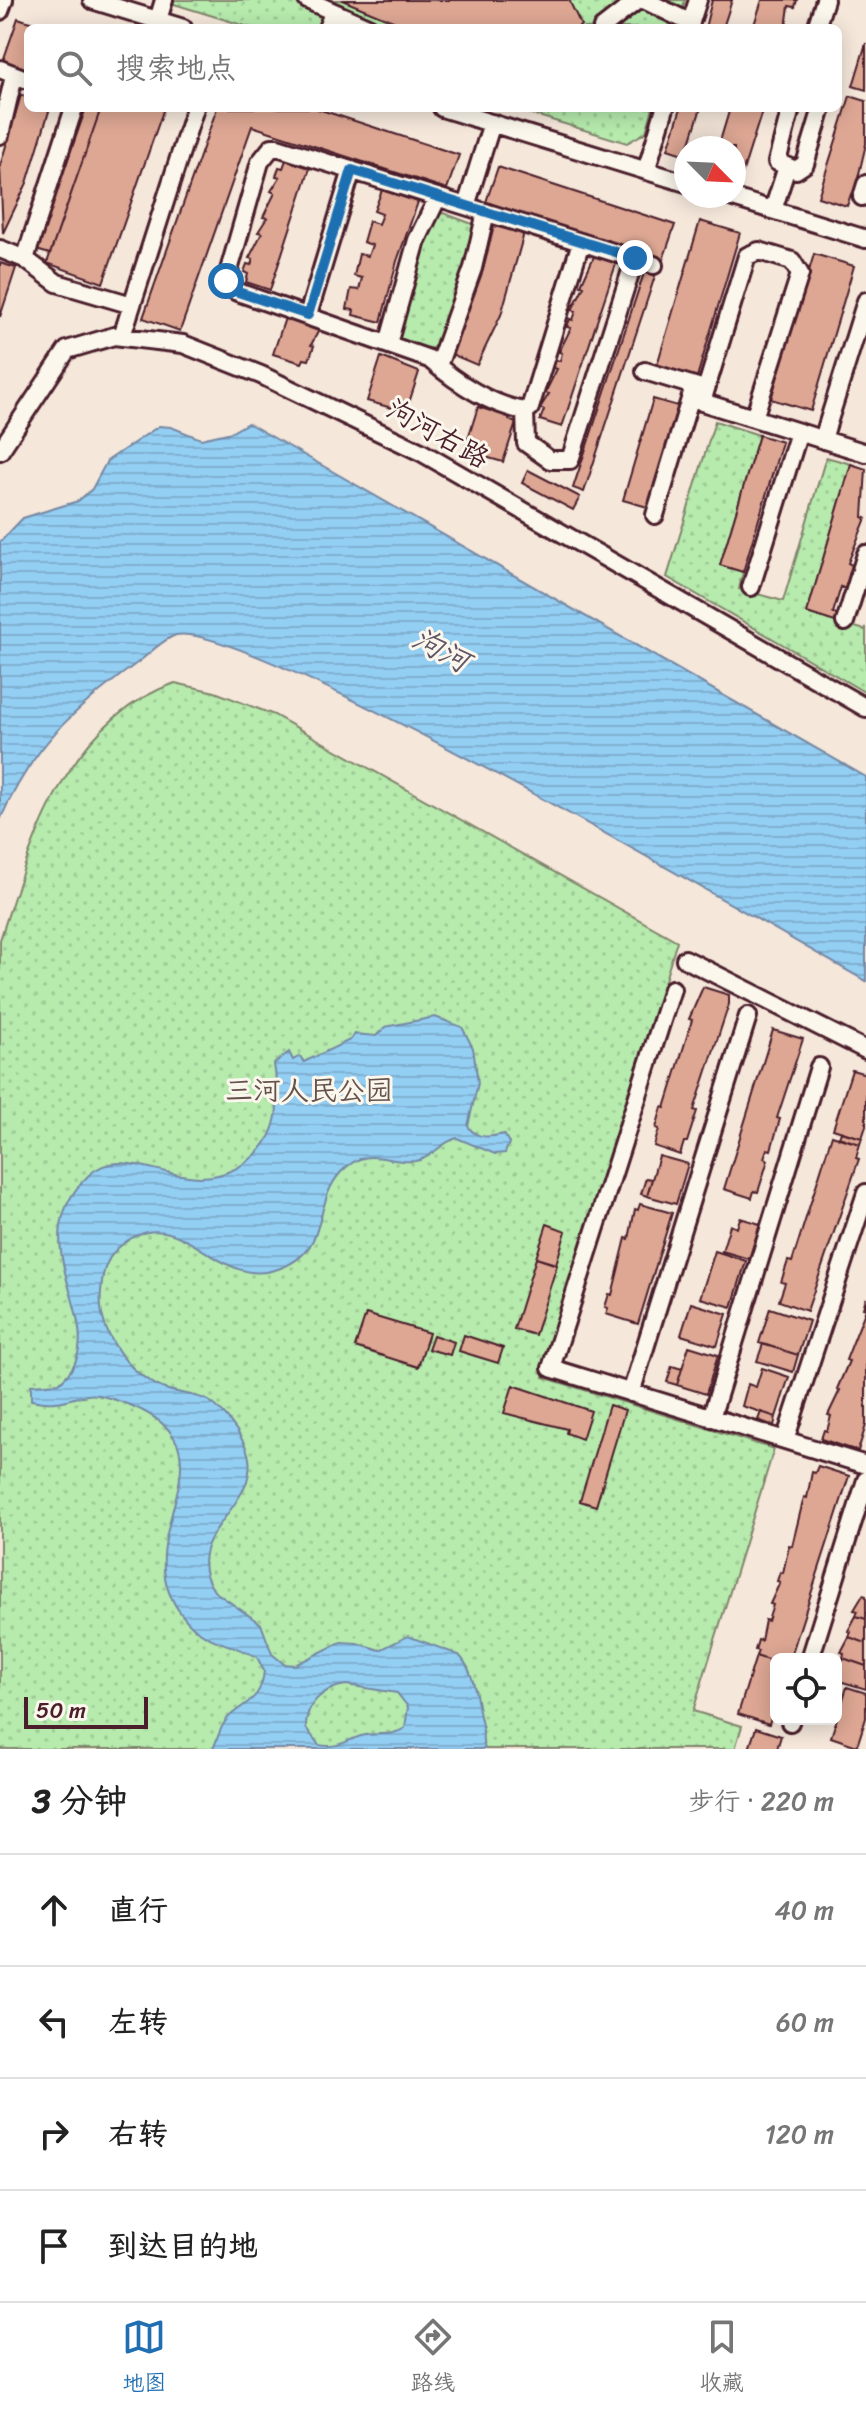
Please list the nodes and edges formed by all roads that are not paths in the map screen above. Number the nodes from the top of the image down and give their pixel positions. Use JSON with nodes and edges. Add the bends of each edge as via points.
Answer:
{"nodes":[{"id":1,"x":4,"y":0,"type":"edge"},
{"id":2,"x":92,"y":0,"type":"edge"},
{"id":3,"x":164,"y":0,"type":"edge"},
{"id":4,"x":307,"y":0,"type":"edge"},
{"id":5,"x":641,"y":0,"type":"edge"},
{"id":6,"x":698,"y":0,"type":"edge"},
{"id":7,"x":825,"y":0,"type":"edge"},
{"id":8,"x":0,"y":11,"type":"edge"},
{"id":9,"x":158,"y":20,"type":"junction"},
{"id":10,"x":330,"y":20,"type":"edge"},
{"id":11,"x":170,"y":24,"type":"edge"},
{"id":12,"x":350,"y":24,"type":"edge"},
{"id":13,"x":608,"y":24,"type":"edge"},
{"id":14,"x":686,"y":24,"type":"edge"},
{"id":15,"x":691,"y":24,"type":"edge"},
{"id":16,"x":817,"y":24,"type":"edge"},
{"id":17,"x":14,"y":75,"type":"edge"},
{"id":18,"x":73,"y":112,"type":"edge"},
{"id":19,"x":194,"y":112,"type":"edge"},
{"id":20,"x":455,"y":112,"type":"edge"},
{"id":21,"x":664,"y":112,"type":"edge"},
{"id":22,"x":790,"y":112,"type":"edge"},
{"id":23,"x":821,"y":112,"type":"edge"},
{"id":24,"x":492,"y":123,"type":"junction"},
{"id":25,"x":0,"y":135,"type":"edge"},
{"id":26,"x":787,"y":167,"type":"junction"},
{"id":27,"x":352,"y":170,"type":"junction"},
{"id":28,"x":646,"y":171,"type":"junction"},
{"id":29,"x":674,"y":179,"type":"edge"},
{"id":30,"x":438,"y":197,"type":"junction"},
{"id":31,"x":746,"y":202,"type":"edge"},
{"id":32,"x":466,"y":206,"type":"junction"},
{"id":33,"x":773,"y":210,"type":"junction"},
{"id":34,"x":486,"y":212,"type":"junction"},
{"id":35,"x":866,"y":239,"type":"edge"},
{"id":36,"x":581,"y":242,"type":"junction"},
{"id":37,"x":0,"y":249,"type":"edge"},
{"id":38,"x":635,"y":258,"type":"junction"},
{"id":39,"x":25,"y":259,"type":"junction"},
{"id":40,"x":654,"y":265,"type":"dead end"},
{"id":41,"x":866,"y":301,"type":"edge"},
{"id":42,"x":132,"y":305,"type":"junction"},
{"id":43,"x":308,"y":315,"type":"junction"},
{"id":44,"x":122,"y":336,"type":"junction"},
{"id":45,"x":388,"y":344,"type":"junction"},
{"id":46,"x":438,"y":366,"type":"junction"},
{"id":47,"x":645,"y":371,"type":"dead end"},
{"id":48,"x":700,"y":388,"type":"junction"},
{"id":49,"x":525,"y":411,"type":"junction"},
{"id":50,"x":754,"y":418,"type":"junction"},
{"id":51,"x":799,"y":432,"type":"junction"},
{"id":52,"x":823,"y":439,"type":"junction"},
{"id":53,"x":864,"y":447,"type":"edge"},
{"id":54,"x":0,"y":451,"type":"edge"},
{"id":55,"x":655,"y":515,"type":"dead end"},
{"id":56,"x":866,"y":554,"type":"edge"},
{"id":57,"x":751,"y":587,"type":"dead end"},
{"id":58,"x":845,"y":622,"type":"dead end"},
{"id":59,"x":866,"y":708,"type":"edge"},
{"id":60,"x":685,"y":959,"type":"dead end"},
{"id":61,"x":672,"y":989,"type":"dead end"},
{"id":62,"x":748,"y":1016,"type":"dead end"},
{"id":63,"x":866,"y":1050,"type":"edge"},
{"id":64,"x":819,"y":1067,"type":"dead end"},
{"id":65,"x":866,"y":1193,"type":"edge"},
{"id":66,"x":631,"y":1393,"type":"junction"},
{"id":67,"x":711,"y":1418,"type":"junction"},
{"id":68,"x":785,"y":1440,"type":"junction"},
{"id":69,"x":866,"y":1465,"type":"edge"},
{"id":70,"x":866,"y":1480,"type":"edge"},
{"id":71,"x":812,"y":1653,"type":"edge"}],
"edges":[{"from":1,"to":8,"type":"street"},
{"from":2,"to":9,"type":"street"},
{"from":3,"to":9,"type":"street"},
{"from":4,"to":10,"type":"street"},
{"from":5,"to":13,"type":"street"},
{"from":5,"to":14,"type":"street"},
{"from":6,"to":15,"type":"street"},
{"from":7,"to":16,"type":"street"},
{"from":9,"to":11,"type":"street"},
{"from":10,"to":12,"type":"street"},
{"from":17,"to":25,"type":"street"},
{"from":18,"to":39,"type":"street"},
{"from":19,"to":42,"type":"street"},
{"from":20,"to":24,"type":"street"},
{"from":21,"to":28,"type":"street"},
{"from":22,"to":26,"type":"street","via":[[776,156]]},
{"from":23,"to":26,"type":"street","via":[[805,164],[796,170]]},
{"from":24,"to":28,"type":"street"},
{"from":24,"to":32,"type":"street"},
{"from":26,"to":33,"type":"street"},
{"from":27,"to":30,"type":"street"},
{"from":27,"to":43,"type":"street"},
{"from":27,"to":43,"type":"street","via":[[272,147],[260,162],[225,276],[235,291]]},
{"from":28,"to":29,"type":"street"},
{"from":30,"to":32,"type":"street"},
{"from":30,"to":45,"type":"street","via":[[417,240]]},
{"from":31,"to":33,"type":"street"},
{"from":32,"to":34,"type":"street"},
{"from":33,"to":35,"type":"street"},
{"from":34,"to":36,"type":"street"},
{"from":34,"to":46,"type":"street","via":[[473,268]]},
{"from":36,"to":38,"type":"street"},
{"from":36,"to":49,"type":"street"},
{"from":37,"to":39,"type":"street"},
{"from":38,"to":40,"type":"street"},
{"from":38,"to":49,"type":"street","via":[[570,460],[550,460],[526,443]]},
{"from":39,"to":42,"type":"street","via":[[57,283]]},
{"from":41,"to":52,"type":"street"},
{"from":42,"to":44,"type":"street"},
{"from":43,"to":45,"type":"street"},
{"from":44,"to":54,"type":"street","name":"泃河右路","via":[[67,350]]},
{"from":44,"to":59,"type":"street","name":"泃河右路","via":[[183,344],[353,417]]},
{"from":45,"to":46,"type":"street"},
{"from":46,"to":49,"type":"street","via":[[454,381]]},
{"from":47,"to":48,"type":"street"},
{"from":48,"to":50,"type":"street","via":[[702,402]]},
{"from":48,"to":50,"type":"street","via":[[747,256],[759,251],[792,261],[800,274]]},
{"from":48,"to":55,"type":"street"},
{"from":50,"to":51,"type":"street"},
{"from":51,"to":52,"type":"street"},
{"from":51,"to":57,"type":"street"},
{"from":52,"to":53,"type":"street"},
{"from":56,"to":58,"type":"street"},
{"from":60,"to":63,"type":"street"},
{"from":61,"to":66,"type":"street","via":[[551,1368]]},
{"from":62,"to":66,"type":"street"},
{"from":64,"to":67,"type":"street"},
{"from":65,"to":68,"type":"street"},
{"from":66,"to":67,"type":"street"},
{"from":67,"to":68,"type":"street"},
{"from":68,"to":69,"type":"street"},
{"from":70,"to":71,"type":"street"}]}
